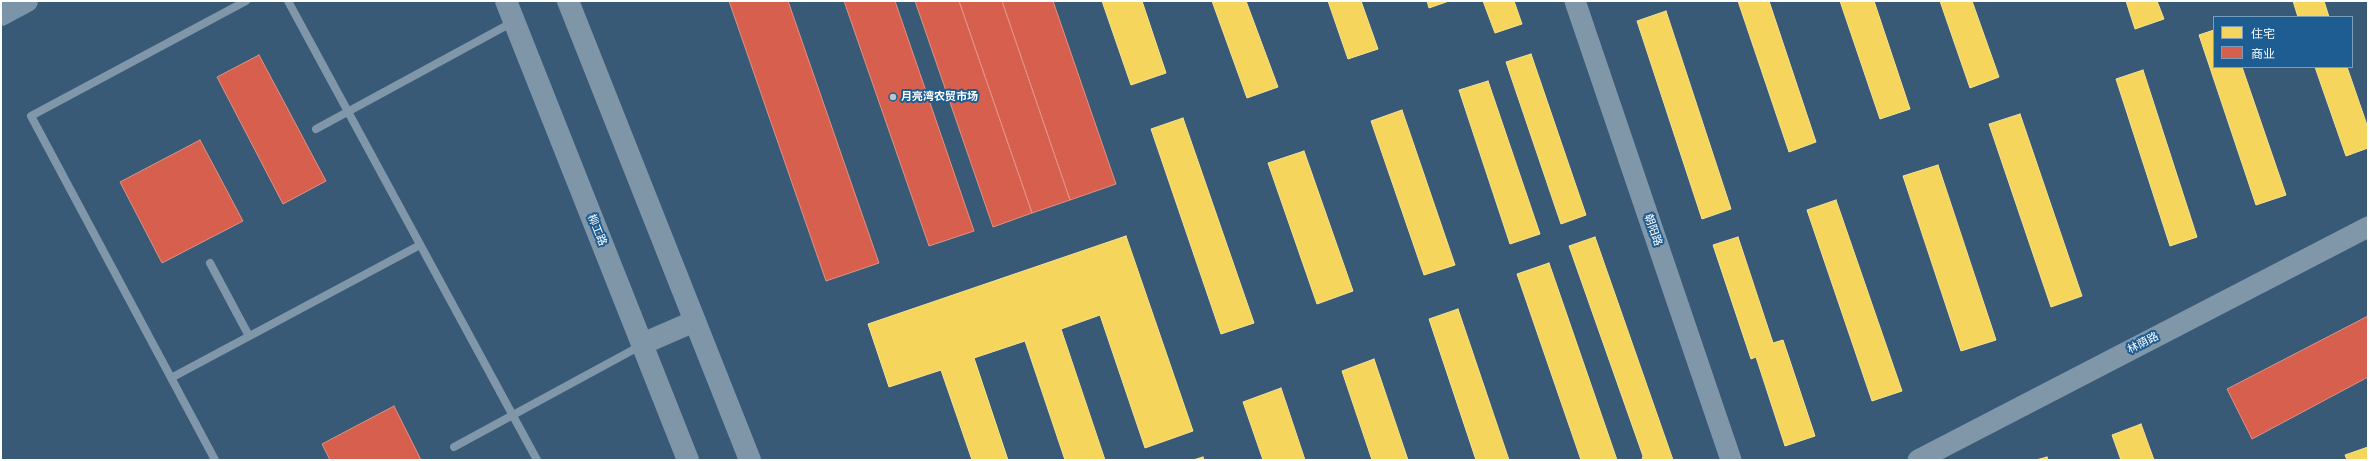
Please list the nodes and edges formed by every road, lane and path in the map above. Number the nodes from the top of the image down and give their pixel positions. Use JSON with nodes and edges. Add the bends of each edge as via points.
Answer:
{"nodes":[{"id":1,"x":27,"y":1,"type":"edge"},
{"id":2,"x":246,"y":1,"type":"edge"},
{"id":3,"x":288,"y":1,"type":"edge"},
{"id":4,"x":506,"y":1,"type":"edge"},
{"id":5,"x":568,"y":1,"type":"edge"},
{"id":6,"x":1575,"y":1,"type":"edge"},
{"id":7,"x":1,"y":15,"type":"edge"},
{"id":8,"x":514,"y":21,"type":"junction"},
{"id":9,"x":348,"y":112,"type":"junction"},
{"id":10,"x":316,"y":129,"type":"dead end"},
{"id":11,"x":2368,"y":227,"type":"edge"},
{"id":12,"x":420,"y":245,"type":"junction"},
{"id":13,"x":210,"y":263,"type":"dead end"},
{"id":14,"x":695,"y":321,"type":"junction"},
{"id":15,"x":249,"y":336,"type":"junction"},
{"id":16,"x":642,"y":344,"type":"junction"},
{"id":17,"x":170,"y":378,"type":"junction"},
{"id":18,"x":512,"y":415,"type":"junction"},
{"id":19,"x":454,"y":447,"type":"dead end"},
{"id":20,"x":215,"y":460,"type":"edge"},
{"id":21,"x":536,"y":460,"type":"edge"},
{"id":22,"x":688,"y":460,"type":"edge"},
{"id":23,"x":750,"y":460,"type":"edge"},
{"id":24,"x":1731,"y":460,"type":"edge"},
{"id":25,"x":1918,"y":460,"type":"edge"}],
"edges":[{"from":1,"to":7,"type":"main road"},
{"from":2,"to":17,"type":"lane","via":[[30,116]]},
{"from":3,"to":9,"type":"lane"},
{"from":4,"to":8,"type":"main road","name":"柳工路"},
{"from":5,"to":14,"type":"main road"},
{"from":6,"to":24,"type":"street","name":"朝阳路"},
{"from":8,"to":9,"type":"lane"},
{"from":8,"to":16,"type":"main road","name":"柳工路"},
{"from":9,"to":10,"type":"lane"},
{"from":9,"to":12,"type":"lane"},
{"from":11,"to":25,"type":"street","name":"林荫路"},
{"from":12,"to":15,"type":"lane"},
{"from":12,"to":18,"type":"lane"},
{"from":13,"to":15,"type":"lane"},
{"from":14,"to":16,"type":"main road"},
{"from":14,"to":23,"type":"main road"},
{"from":15,"to":17,"type":"lane"},
{"from":16,"to":18,"type":"lane"},
{"from":16,"to":22,"type":"main road","name":"柳工路"},
{"from":17,"to":20,"type":"lane"},
{"from":18,"to":19,"type":"lane"},
{"from":18,"to":21,"type":"lane"}]}
